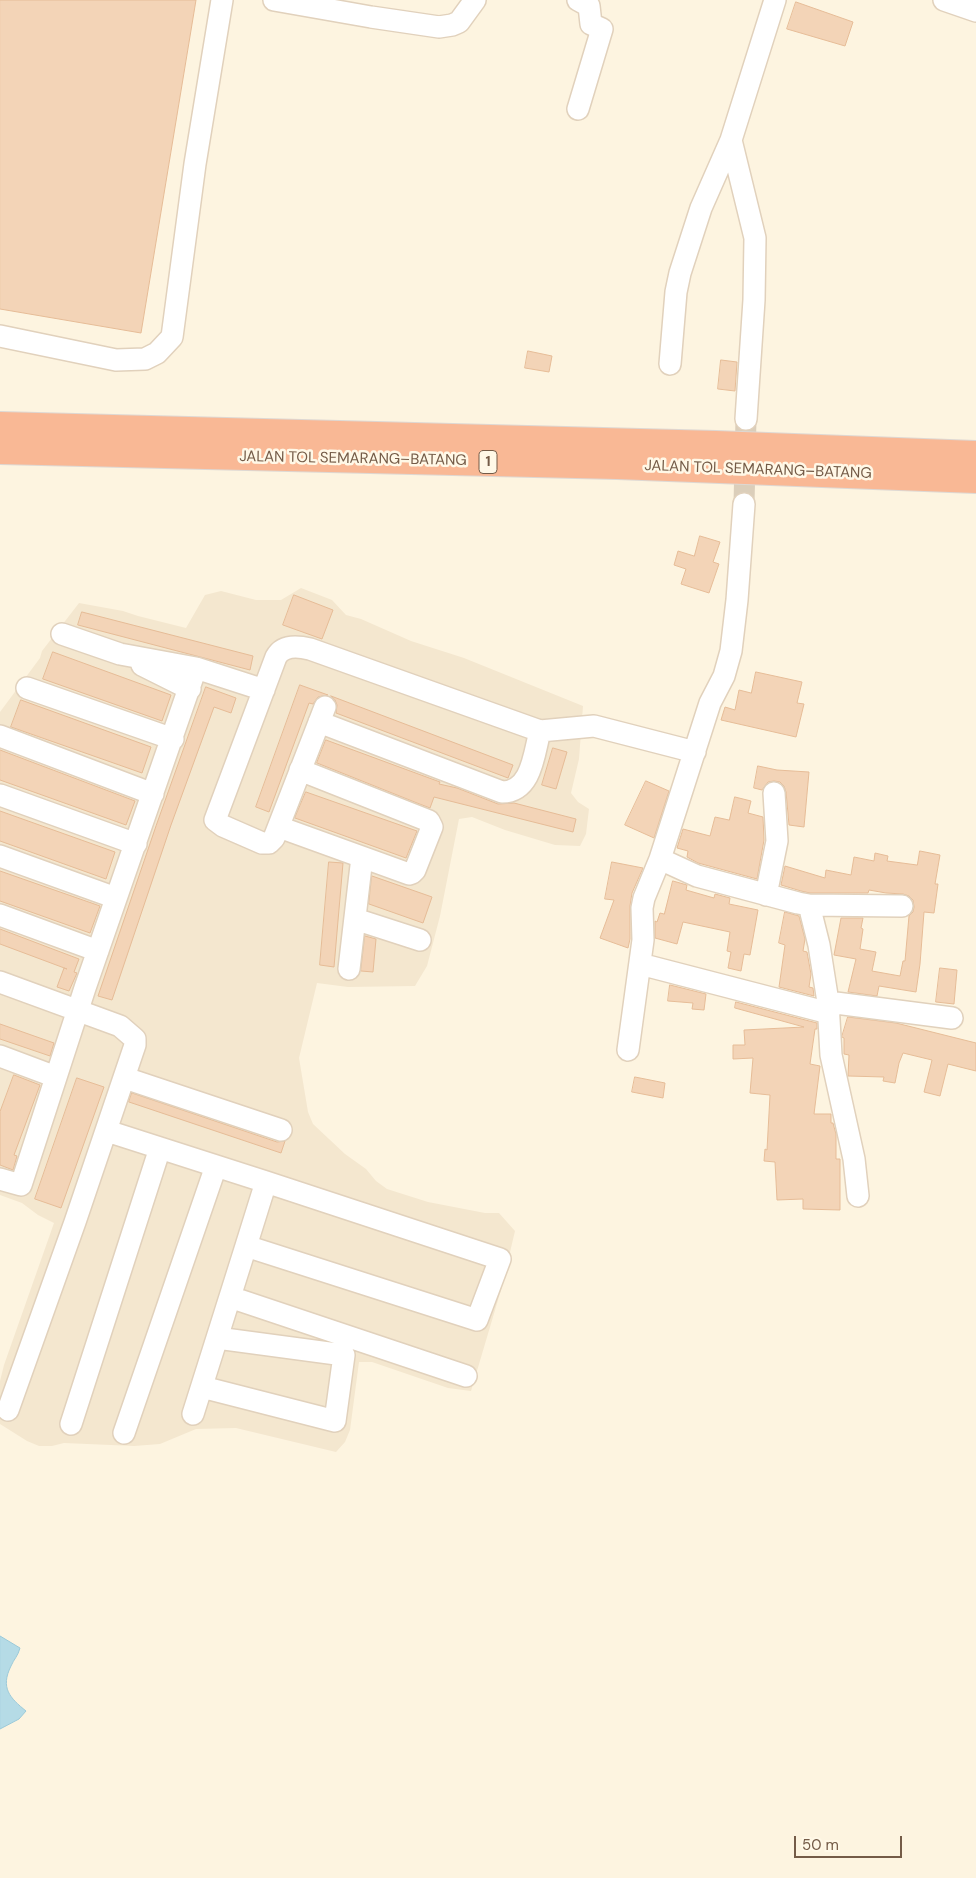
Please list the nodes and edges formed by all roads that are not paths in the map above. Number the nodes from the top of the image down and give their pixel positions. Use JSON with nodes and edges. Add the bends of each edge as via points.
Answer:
{"nodes":[{"id":1,"x":222,"y":0,"type":"edge"},
{"id":2,"x":274,"y":0,"type":"edge"},
{"id":3,"x":475,"y":0,"type":"edge"},
{"id":4,"x":578,"y":0,"type":"edge"},
{"id":5,"x":775,"y":0,"type":"edge"},
{"id":6,"x":944,"y":0,"type":"edge"},
{"id":7,"x":976,"y":12,"type":"edge"},
{"id":8,"x":578,"y":109,"type":"dead end"},
{"id":9,"x":732,"y":140,"type":"junction"},
{"id":10,"x":0,"y":336,"type":"edge"},
{"id":11,"x":670,"y":364,"type":"dead end"},
{"id":12,"x":746,"y":418,"type":"tunnel mouth"},
{"id":13,"x":0,"y":426,"type":"edge"},
{"id":14,"x":0,"y":450,"type":"edge"},
{"id":15,"x":976,"y":455,"type":"edge"},
{"id":16,"x":976,"y":479,"type":"edge"},
{"id":17,"x":744,"y":504,"type":"tunnel mouth"},
{"id":18,"x":62,"y":634,"type":"dead end"},
{"id":19,"x":120,"y":654,"type":"junction"},
{"id":20,"x":196,"y":668,"type":"junction"},
{"id":21,"x":26,"y":688,"type":"dead end"},
{"id":22,"x":190,"y":689,"type":"junction"},
{"id":23,"x":264,"y":690,"type":"junction"},
{"id":24,"x":540,"y":731,"type":"junction"},
{"id":25,"x":0,"y":736,"type":"edge"},
{"id":26,"x":172,"y":739,"type":"junction"},
{"id":27,"x":695,"y":752,"type":"junction"},
{"id":28,"x":300,"y":770,"type":"junction"},
{"id":29,"x":774,"y":793,"type":"dead end"},
{"id":30,"x":153,"y":794,"type":"junction"},
{"id":31,"x":0,"y":795,"type":"edge"},
{"id":32,"x":279,"y":827,"type":"junction"},
{"id":33,"x":136,"y":844,"type":"junction"},
{"id":34,"x":0,"y":856,"type":"edge"},
{"id":35,"x":362,"y":857,"type":"junction"},
{"id":36,"x":660,"y":859,"type":"junction"},
{"id":37,"x":766,"y":895,"type":"junction"},
{"id":38,"x":116,"y":898,"type":"junction"},
{"id":39,"x":809,"y":904,"type":"junction"},
{"id":40,"x":902,"y":906,"type":"dead end"},
{"id":41,"x":0,"y":915,"type":"edge"},
{"id":42,"x":355,"y":919,"type":"junction"},
{"id":43,"x":420,"y":940,"type":"dead end"},
{"id":44,"x":98,"y":951,"type":"junction"},
{"id":45,"x":640,"y":964,"type":"junction"},
{"id":46,"x":349,"y":969,"type":"dead end"},
{"id":47,"x":0,"y":982,"type":"edge"},
{"id":48,"x":828,"y":1008,"type":"junction"},
{"id":49,"x":78,"y":1010,"type":"junction"},
{"id":50,"x":952,"y":1018,"type":"dead end"},
{"id":51,"x":628,"y":1050,"type":"dead end"},
{"id":52,"x":2,"y":1063,"type":"edge"},
{"id":53,"x":56,"y":1078,"type":"junction"},
{"id":54,"x":125,"y":1078,"type":"junction"},
{"id":55,"x":281,"y":1130,"type":"dead end"},
{"id":56,"x":107,"y":1131,"type":"junction"},
{"id":57,"x":160,"y":1148,"type":"junction"},
{"id":58,"x":216,"y":1166,"type":"junction"},
{"id":59,"x":0,"y":1178,"type":"edge"},
{"id":60,"x":266,"y":1182,"type":"junction"},
{"id":61,"x":858,"y":1196,"type":"dead end"},
{"id":62,"x":246,"y":1246,"type":"junction"},
{"id":63,"x":230,"y":1297,"type":"junction"},
{"id":64,"x":217,"y":1338,"type":"junction"},
{"id":65,"x":345,"y":1345,"type":"junction"},
{"id":66,"x":466,"y":1376,"type":"dead end"},
{"id":67,"x":202,"y":1387,"type":"junction"},
{"id":68,"x":8,"y":1410,"type":"dead end"},
{"id":69,"x":193,"y":1414,"type":"dead end"},
{"id":70,"x":71,"y":1424,"type":"dead end"},
{"id":71,"x":124,"y":1433,"type":"dead end"}],
"edges":[{"from":1,"to":10,"type":"street","via":[[194,164],[172,337],[157,353],[145,359],[116,360]]},
{"from":2,"to":3,"type":"street","via":[[439,27],[459,22]]},
{"from":4,"to":8,"type":"street","via":[[589,6],[591,24],[602,29]]},
{"from":5,"to":9,"type":"street"},
{"from":6,"to":7,"type":"street"},
{"from":9,"to":11,"type":"street","via":[[701,208],[680,273]]},
{"from":9,"to":12,"type":"street","via":[[755,238]]},
{"from":13,"to":15,"type":"highway","name":"JALAN TOL SEMARANG–BATANG","number":"1"},
{"from":14,"to":16,"type":"highway","name":"JALAN TOL SEMARANG–BATANG","number":"1","via":[[617,465]]},
{"from":17,"to":27,"type":"street","via":[[730,651],[724,676],[710,703]]},
{"from":18,"to":19,"type":"street"},
{"from":19,"to":20,"type":"street"},
{"from":19,"to":22,"type":"street"},
{"from":20,"to":22,"type":"street"},
{"from":20,"to":23,"type":"street"},
{"from":21,"to":26,"type":"street"},
{"from":22,"to":26,"type":"street"},
{"from":23,"to":24,"type":"street","via":[[279,652],[290,647],[304,647]]},
{"from":23,"to":32,"type":"street","via":[[215,820],[262,843],[269,843]]},
{"from":24,"to":27,"type":"street","via":[[594,726]]},
{"from":24,"to":28,"type":"street","via":[[527,779],[517,789],[502,792],[322,714]]},
{"from":25,"to":30,"type":"street"},
{"from":26,"to":30,"type":"street"},
{"from":27,"to":36,"type":"street"},
{"from":28,"to":32,"type":"street"},
{"from":28,"to":35,"type":"street","via":[[431,823],[412,874]]},
{"from":29,"to":37,"type":"street","via":[[777,840]]},
{"from":30,"to":33,"type":"street"},
{"from":31,"to":33,"type":"street"},
{"from":32,"to":35,"type":"street"},
{"from":33,"to":38,"type":"street"},
{"from":34,"to":38,"type":"street"},
{"from":35,"to":42,"type":"street"},
{"from":36,"to":37,"type":"street","via":[[697,876]]},
{"from":36,"to":45,"type":"street","via":[[643,903]]},
{"from":37,"to":39,"type":"street"},
{"from":38,"to":44,"type":"street"},
{"from":39,"to":40,"type":"street"},
{"from":39,"to":48,"type":"street"},
{"from":41,"to":44,"type":"street"},
{"from":42,"to":43,"type":"street"},
{"from":42,"to":46,"type":"street"},
{"from":44,"to":49,"type":"street"},
{"from":45,"to":48,"type":"street"},
{"from":45,"to":51,"type":"street"},
{"from":47,"to":49,"type":"street"},
{"from":48,"to":50,"type":"street"},
{"from":48,"to":61,"type":"street","via":[[832,1055],[854,1159]]},
{"from":49,"to":53,"type":"street"},
{"from":49,"to":54,"type":"street","via":[[120,1026],[135,1038]]},
{"from":52,"to":53,"type":"street"},
{"from":53,"to":59,"type":"street","via":[[22,1185]]},
{"from":54,"to":55,"type":"street"},
{"from":54,"to":56,"type":"street"},
{"from":56,"to":57,"type":"street"},
{"from":56,"to":68,"type":"street"},
{"from":57,"to":58,"type":"street"},
{"from":57,"to":70,"type":"street"},
{"from":58,"to":60,"type":"street"},
{"from":58,"to":71,"type":"street"},
{"from":60,"to":62,"type":"street"},
{"from":60,"to":62,"type":"street","via":[[500,1259],[477,1320]]},
{"from":62,"to":63,"type":"street"},
{"from":63,"to":64,"type":"street"},
{"from":63,"to":65,"type":"street"},
{"from":64,"to":65,"type":"street"},
{"from":64,"to":67,"type":"street"},
{"from":65,"to":66,"type":"street"},
{"from":65,"to":67,"type":"street","via":[[335,1421]]},
{"from":67,"to":69,"type":"street"}]}
